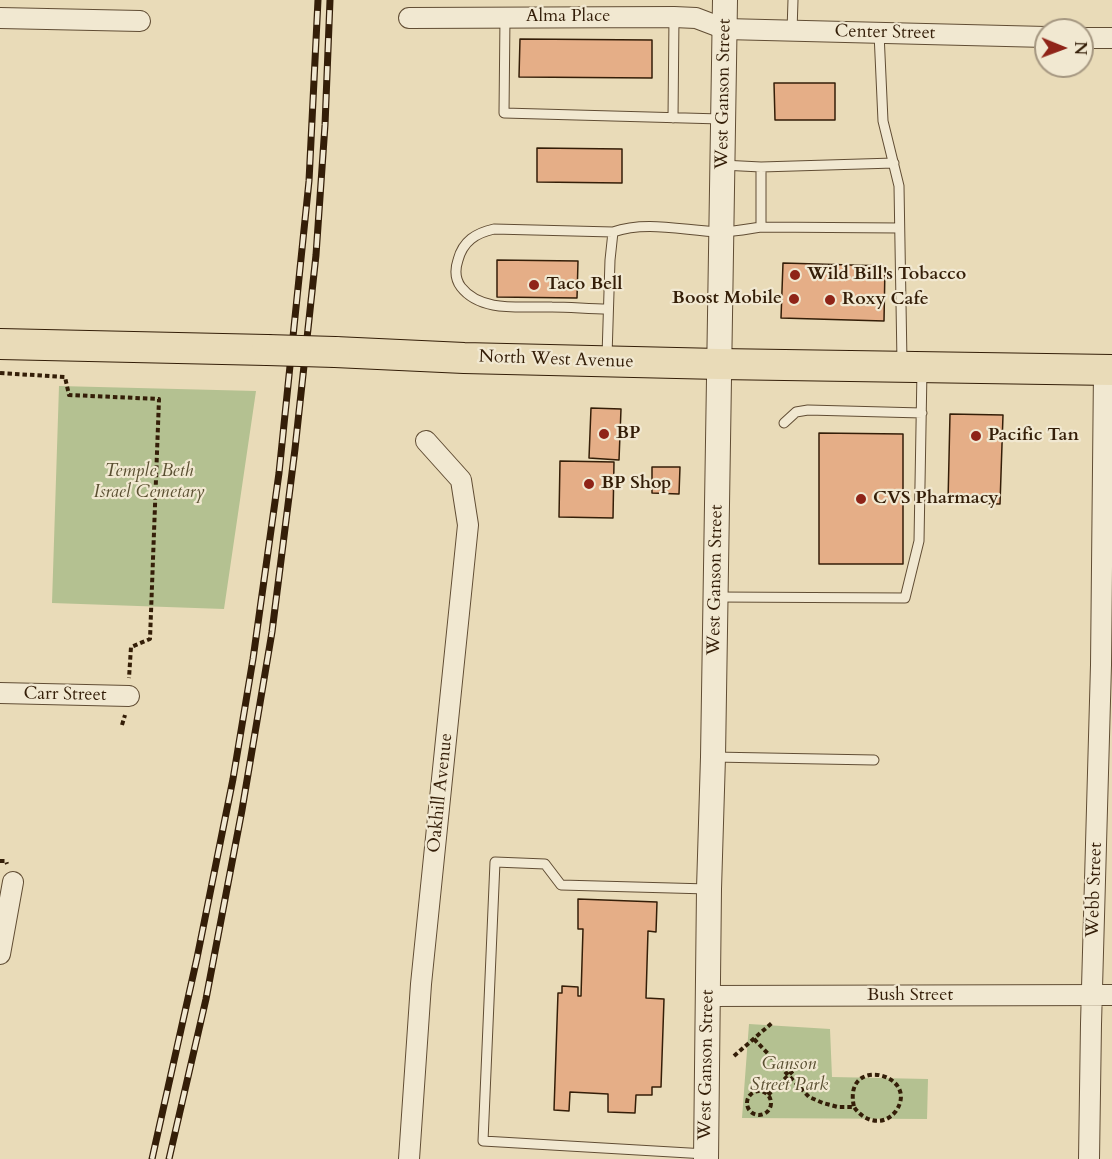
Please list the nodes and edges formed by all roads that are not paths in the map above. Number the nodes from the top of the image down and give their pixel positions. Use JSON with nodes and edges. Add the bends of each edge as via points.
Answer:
{"nodes":[{"id":1,"x":725,"y":0,"type":"edge"},
{"id":2,"x":793,"y":0,"type":"edge"},
{"id":3,"x":505,"y":17,"type":"junction"},
{"id":4,"x":674,"y":17,"type":"junction"},
{"id":5,"x":0,"y":18,"type":"edge"},
{"id":6,"x":409,"y":18,"type":"dead end"},
{"id":7,"x":140,"y":21,"type":"dead end"},
{"id":8,"x":725,"y":29,"type":"junction"},
{"id":9,"x":792,"y":31,"type":"junction"},
{"id":10,"x":879,"y":33,"type":"junction"},
{"id":11,"x":1034,"y":37,"type":"edge"},
{"id":12,"x":1094,"y":38,"type":"edge"},
{"id":13,"x":1112,"y":38,"type":"edge"},
{"id":14,"x":673,"y":118,"type":"junction"},
{"id":15,"x":723,"y":119,"type":"junction"},
{"id":16,"x":894,"y":163,"type":"junction"},
{"id":17,"x":722,"y":165,"type":"junction"},
{"id":18,"x":761,"y":167,"type":"junction"},
{"id":19,"x":761,"y":227,"type":"junction"},
{"id":20,"x":899,"y":228,"type":"junction"},
{"id":21,"x":614,"y":232,"type":"junction"},
{"id":22,"x":721,"y":232,"type":"junction"},
{"id":23,"x":608,"y":309,"type":"junction"},
{"id":24,"x":0,"y":344,"type":"edge"},
{"id":25,"x":607,"y":361,"type":"junction"},
{"id":26,"x":719,"y":364,"type":"junction"},
{"id":27,"x":912,"y":367,"type":"junction"},
{"id":28,"x":1108,"y":370,"type":"edge"},
{"id":29,"x":922,"y":413,"type":"junction"},
{"id":30,"x":784,"y":423,"type":"dead end"},
{"id":31,"x":426,"y":441,"type":"dead end"},
{"id":32,"x":716,"y":597,"type":"junction"},
{"id":33,"x":1106,"y":665,"type":"edge"},
{"id":34,"x":0,"y":693,"type":"edge"},
{"id":35,"x":129,"y":696,"type":"road end"},
{"id":36,"x":713,"y":757,"type":"junction"},
{"id":37,"x":874,"y":760,"type":"dead end"},
{"id":38,"x":13,"y":882,"type":"dead end"},
{"id":39,"x":709,"y":889,"type":"junction"},
{"id":40,"x":0,"y":954,"type":"edge"},
{"id":41,"x":1092,"y":994,"type":"junction"},
{"id":42,"x":1112,"y":995,"type":"edge"},
{"id":43,"x":708,"y":996,"type":"junction"},
{"id":44,"x":706,"y":1157,"type":"edge"},
{"id":45,"x":409,"y":1159,"type":"edge"},
{"id":46,"x":1089,"y":1159,"type":"edge"}],
"edges":[{"from":1,"to":8,"type":"street","name":"West Ganson Street"},
{"from":2,"to":9,"type":"lane"},
{"from":3,"to":4,"type":"street","name":"Alma Place"},
{"from":3,"to":6,"type":"street","name":"Alma Place"},
{"from":3,"to":14,"type":"lane","via":[[504,113]]},
{"from":4,"to":8,"type":"street","name":"Alma Place","via":[[696,18]]},
{"from":4,"to":14,"type":"lane"},
{"from":5,"to":7,"type":"street"},
{"from":8,"to":9,"type":"street","name":"Center Street"},
{"from":8,"to":15,"type":"street","name":"West Ganson Street"},
{"from":9,"to":10,"type":"street","name":"Center Street"},
{"from":10,"to":11,"type":"street","name":"Center Street"},
{"from":10,"to":16,"type":"lane","via":[[883,121]]},
{"from":12,"to":13,"type":"street"},
{"from":14,"to":15,"type":"lane"},
{"from":15,"to":17,"type":"street","name":"West Ganson Street"},
{"from":16,"to":18,"type":"lane"},
{"from":16,"to":20,"type":"lane","via":[[899,186]]},
{"from":17,"to":18,"type":"lane"},
{"from":17,"to":22,"type":"street","name":"West Ganson Street"},
{"from":18,"to":19,"type":"lane"},
{"from":19,"to":20,"type":"lane"},
{"from":19,"to":22,"type":"lane"},
{"from":20,"to":27,"type":"lane"},
{"from":21,"to":22,"type":"lane","via":[[655,227]]},
{"from":21,"to":23,"type":"lane"},
{"from":21,"to":23,"type":"lane","via":[[494,229],[470,239],[456,266],[457,281],[466,294],[495,306]]},
{"from":22,"to":26,"type":"street","name":"West Ganson Street"},
{"from":23,"to":25,"type":"lane"},
{"from":24,"to":25,"type":"main road","name":"North West Avenue","bridge":true},
{"from":25,"to":26,"type":"main road","name":"North West Avenue"},
{"from":26,"to":27,"type":"main road","name":"North West Avenue"},
{"from":26,"to":32,"type":"street","name":"West Ganson Street"},
{"from":27,"to":28,"type":"main road","name":"North West Avenue"},
{"from":27,"to":29,"type":"lane"},
{"from":28,"to":33,"type":"street","name":"Webb Street"},
{"from":29,"to":30,"type":"lane","via":[[808,410],[796,412]]},
{"from":29,"to":32,"type":"lane","via":[[919,541],[905,598]]},
{"from":31,"to":45,"type":"street","name":"Oakhill Avenue","via":[[461,480],[468,525],[421,984]]},
{"from":32,"to":36,"type":"street","name":"West Ganson Street"},
{"from":33,"to":41,"type":"street","name":"Webb Street"},
{"from":34,"to":35,"type":"street","name":"Carr Street"},
{"from":36,"to":37,"type":"lane"},
{"from":36,"to":39,"type":"street","name":"West Ganson Street"},
{"from":38,"to":40,"type":"street"},
{"from":39,"to":43,"type":"street","name":"West Ganson Street"},
{"from":39,"to":44,"type":"lane","via":[[561,885],[545,864],[495,862],[483,1141]]},
{"from":41,"to":42,"type":"street","name":"Bush Street"},
{"from":41,"to":43,"type":"street","name":"Bush Street"},
{"from":41,"to":46,"type":"street","name":"Webb Street"},
{"from":43,"to":44,"type":"street","name":"West Ganson Street"}]}
